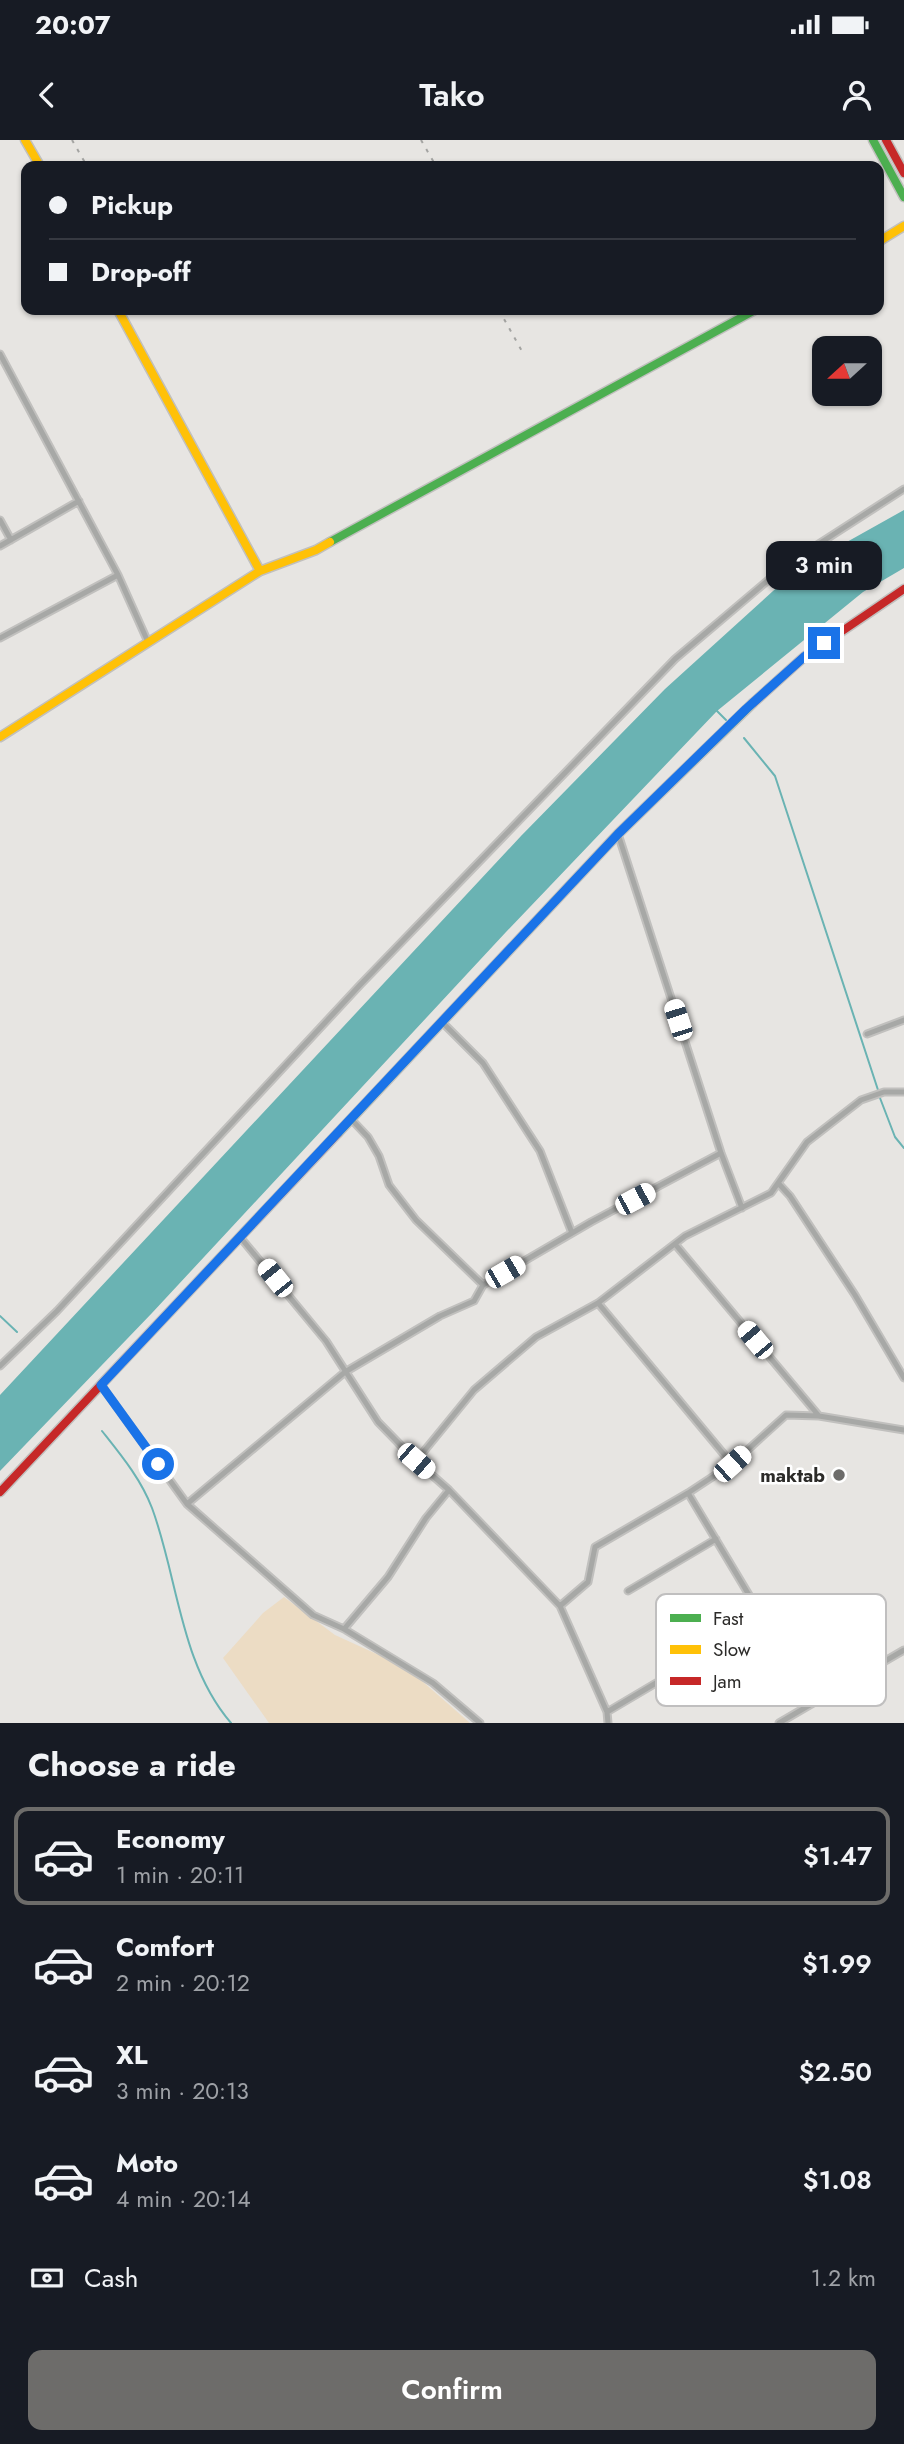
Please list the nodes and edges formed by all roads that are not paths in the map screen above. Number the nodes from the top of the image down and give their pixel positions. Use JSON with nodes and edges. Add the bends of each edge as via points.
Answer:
{"nodes":[{"id":1,"x":25,"y":140,"type":"edge"},
{"id":2,"x":873,"y":140,"type":"edge"},
{"id":3,"x":886,"y":140,"type":"edge"},
{"id":4,"x":37,"y":161,"type":"edge"},
{"id":5,"x":904,"y":173,"type":"edge"},
{"id":6,"x":904,"y":197,"type":"edge"},
{"id":7,"x":904,"y":226,"type":"edge"},
{"id":8,"x":884,"y":238,"type":"edge"},
{"id":9,"x":121,"y":315,"type":"edge"},
{"id":10,"x":746,"y":315,"type":"edge"},
{"id":11,"x":0,"y":354,"type":"edge"},
{"id":12,"x":904,"y":489,"type":"edge"},
{"id":13,"x":79,"y":501,"type":"junction"},
{"id":14,"x":0,"y":520,"type":"edge"},
{"id":15,"x":10,"y":540,"type":"junction"},
{"id":16,"x":0,"y":546,"type":"edge"},
{"id":17,"x":260,"y":570,"type":"junction"},
{"id":18,"x":118,"y":575,"type":"junction"},
{"id":19,"x":904,"y":589,"type":"edge"},
{"id":20,"x":0,"y":638,"type":"edge"},
{"id":21,"x":148,"y":642,"type":"junction"},
{"id":22,"x":0,"y":737,"type":"edge"},
{"id":23,"x":618,"y":834,"type":"junction"},
{"id":24,"x":904,"y":1020,"type":"edge"},
{"id":25,"x":442,"y":1022,"type":"junction"},
{"id":26,"x":867,"y":1034,"type":"dead end"},
{"id":27,"x":904,"y":1092,"type":"edge"},
{"id":28,"x":351,"y":1119,"type":"junction"},
{"id":29,"x":721,"y":1153,"type":"junction"},
{"id":30,"x":778,"y":1183,"type":"junction"},
{"id":31,"x":742,"y":1208,"type":"junction"},
{"id":32,"x":572,"y":1233,"type":"junction"},
{"id":33,"x":240,"y":1237,"type":"junction"},
{"id":34,"x":675,"y":1244,"type":"junction"},
{"id":35,"x":483,"y":1285,"type":"junction"},
{"id":36,"x":598,"y":1303,"type":"junction"},
{"id":37,"x":0,"y":1366,"type":"edge"},
{"id":38,"x":345,"y":1372,"type":"junction"},
{"id":39,"x":904,"y":1378,"type":"edge"},
{"id":40,"x":101,"y":1385,"type":"junction"},
{"id":41,"x":819,"y":1416,"type":"junction"},
{"id":42,"x":904,"y":1430,"type":"edge"},
{"id":43,"x":416,"y":1461,"type":"junction"},
{"id":44,"x":732,"y":1464,"type":"junction"},
{"id":45,"x":449,"y":1490,"type":"junction"},
{"id":46,"x":0,"y":1492,"type":"edge"},
{"id":47,"x":688,"y":1493,"type":"junction"},
{"id":48,"x":187,"y":1504,"type":"junction"},
{"id":49,"x":716,"y":1539,"type":"junction"},
{"id":50,"x":628,"y":1591,"type":"dead end"},
{"id":51,"x":749,"y":1594,"type":"edge"},
{"id":52,"x":560,"y":1606,"type":"junction"},
{"id":53,"x":344,"y":1629,"type":"junction"},
{"id":54,"x":904,"y":1650,"type":"edge"},
{"id":55,"x":886,"y":1660,"type":"edge"},
{"id":56,"x":656,"y":1683,"type":"edge"},
{"id":57,"x":807,"y":1706,"type":"edge"},
{"id":58,"x":607,"y":1712,"type":"junction"},
{"id":59,"x":480,"y":1723,"type":"edge"},
{"id":60,"x":608,"y":1723,"type":"edge"},
{"id":61,"x":779,"y":1723,"type":"edge"}],
"edges":[{"from":1,"to":4,"type":"street"},
{"from":2,"to":6,"type":"street"},
{"from":3,"to":5,"type":"street"},
{"from":7,"to":8,"type":"street"},
{"from":9,"to":17,"type":"street"},
{"from":10,"to":17,"type":"street","via":[[316,550]]},
{"from":11,"to":13,"type":"street"},
{"from":12,"to":37,"type":"street","via":[[786,565],[675,659]]},
{"from":13,"to":15,"type":"street"},
{"from":13,"to":18,"type":"street"},
{"from":14,"to":15,"type":"street"},
{"from":15,"to":16,"type":"street"},
{"from":17,"to":21,"type":"street"},
{"from":18,"to":20,"type":"street"},
{"from":18,"to":21,"type":"street"},
{"from":19,"to":23,"type":"street","via":[[804,657]]},
{"from":21,"to":22,"type":"street"},
{"from":23,"to":25,"type":"street"},
{"from":23,"to":29,"type":"street"},
{"from":24,"to":26,"type":"street"},
{"from":25,"to":28,"type":"street"},
{"from":25,"to":32,"type":"street","via":[[484,1063],[540,1151]]},
{"from":27,"to":30,"type":"street","via":[[884,1092],[861,1100],[807,1142]]},
{"from":28,"to":33,"type":"street"},
{"from":28,"to":35,"type":"street","via":[[368,1137],[389,1185],[416,1220]]},
{"from":29,"to":31,"type":"street"},
{"from":29,"to":32,"type":"street"},
{"from":30,"to":31,"type":"street","via":[[771,1193]]},
{"from":30,"to":39,"type":"street","via":[[855,1295]]},
{"from":31,"to":34,"type":"street"},
{"from":32,"to":35,"type":"street"},
{"from":33,"to":38,"type":"street","via":[[326,1341]]},
{"from":33,"to":40,"type":"street"},
{"from":34,"to":36,"type":"street"},
{"from":34,"to":41,"type":"street"},
{"from":35,"to":38,"type":"street","via":[[474,1301]]},
{"from":36,"to":43,"type":"street","via":[[536,1336],[474,1390]]},
{"from":36,"to":44,"type":"street"},
{"from":38,"to":43,"type":"street","via":[[378,1422]]},
{"from":38,"to":48,"type":"street"},
{"from":40,"to":46,"type":"street"},
{"from":40,"to":48,"type":"street"},
{"from":41,"to":42,"type":"street"},
{"from":41,"to":44,"type":"street","via":[[786,1415]]},
{"from":43,"to":45,"type":"street"},
{"from":44,"to":47,"type":"street"},
{"from":45,"to":52,"type":"street"},
{"from":45,"to":53,"type":"street","via":[[388,1577]]},
{"from":47,"to":49,"type":"street"},
{"from":47,"to":52,"type":"street","via":[[595,1547],[588,1582]]},
{"from":48,"to":53,"type":"street","via":[[313,1615]]},
{"from":49,"to":50,"type":"street"},
{"from":49,"to":51,"type":"street"},
{"from":52,"to":58,"type":"street"},
{"from":53,"to":59,"type":"street","via":[[433,1683]]},
{"from":54,"to":55,"type":"street"},
{"from":56,"to":58,"type":"street"},
{"from":57,"to":61,"type":"street"},
{"from":58,"to":60,"type":"street"}]}
